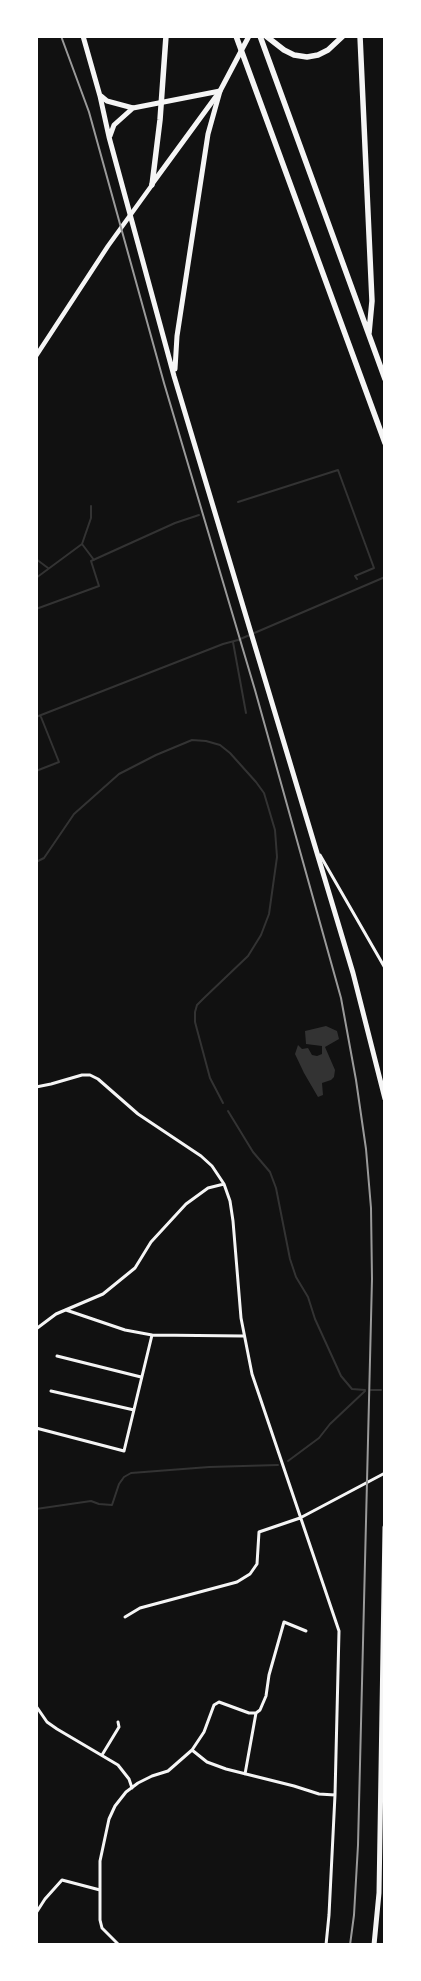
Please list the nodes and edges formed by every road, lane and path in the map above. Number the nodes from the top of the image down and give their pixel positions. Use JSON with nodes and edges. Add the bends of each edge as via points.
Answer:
{"nodes":[{"id":1,"x":83,"y":36,"type":"edge"},
{"id":2,"x":166,"y":36,"type":"edge"},
{"id":3,"x":236,"y":36,"type":"edge"},
{"id":4,"x":249,"y":36,"type":"edge"},
{"id":5,"x":266,"y":36,"type":"edge"},
{"id":6,"x":343,"y":36,"type":"edge"},
{"id":7,"x":360,"y":36,"type":"edge"},
{"id":8,"x":261,"y":39,"type":"edge"},
{"id":9,"x":220,"y":91,"type":"junction"},
{"id":10,"x":100,"y":96,"type":"junction"},
{"id":11,"x":133,"y":108,"type":"junction"},
{"id":12,"x":109,"y":137,"type":"junction"},
{"id":13,"x":152,"y":185,"type":"junction"},
{"id":14,"x":368,"y":335,"type":"junction"},
{"id":15,"x":36,"y":356,"type":"edge"},
{"id":16,"x":174,"y":376,"type":"junction"},
{"id":17,"x":385,"y":379,"type":"edge"},
{"id":18,"x":385,"y":443,"type":"edge"},
{"id":19,"x":313,"y":843,"type":"junction"},
{"id":20,"x":385,"y":968,"type":"edge"},
{"id":21,"x":36,"y":1087,"type":"edge"},
{"id":22,"x":385,"y":1099,"type":"edge"},
{"id":23,"x":224,"y":1184,"type":"junction"},
{"id":24,"x":66,"y":1310,"type":"junction"},
{"id":25,"x":36,"y":1329,"type":"edge"},
{"id":26,"x":152,"y":1335,"type":"junction"},
{"id":27,"x":243,"y":1336,"type":"junction"},
{"id":28,"x":57,"y":1356,"type":"dead end"},
{"id":29,"x":141,"y":1377,"type":"junction"},
{"id":30,"x":51,"y":1391,"type":"dead end"},
{"id":31,"x":134,"y":1410,"type":"junction"},
{"id":32,"x":36,"y":1428,"type":"edge"},
{"id":33,"x":385,"y":1473,"type":"edge"},
{"id":34,"x":300,"y":1518,"type":"junction"},
{"id":35,"x":385,"y":1527,"type":"edge"},
{"id":36,"x":125,"y":1617,"type":"dead end"},
{"id":37,"x":306,"y":1631,"type":"dead end"},
{"id":38,"x":36,"y":1706,"type":"edge"},
{"id":39,"x":256,"y":1713,"type":"junction"},
{"id":40,"x":118,"y":1722,"type":"dead end"},
{"id":41,"x":192,"y":1750,"type":"junction"},
{"id":42,"x":102,"y":1755,"type":"junction"},
{"id":43,"x":245,"y":1774,"type":"junction"},
{"id":44,"x":132,"y":1788,"type":"junction"},
{"id":45,"x":335,"y":1795,"type":"junction"},
{"id":46,"x":100,"y":1890,"type":"junction"},
{"id":47,"x":36,"y":1913,"type":"edge"},
{"id":48,"x":119,"y":1945,"type":"edge"},
{"id":49,"x":326,"y":1945,"type":"edge"},
{"id":50,"x":374,"y":1945,"type":"edge"}],
"edges":[{"from":1,"to":10,"type":"main road"},
{"from":2,"to":13,"type":"highway"},
{"from":3,"to":18,"type":"highway"},
{"from":4,"to":9,"type":"main road"},
{"from":5,"to":6,"type":"highway","via":[[284,50],[307,57],[328,50]]},
{"from":7,"to":14,"type":"highway","via":[[372,302]]},
{"from":8,"to":14,"type":"highway"},
{"from":9,"to":11,"type":"main road"},
{"from":9,"to":13,"type":"main road"},
{"from":9,"to":16,"type":"main road","via":[[208,134]]},
{"from":10,"to":11,"type":"main road"},
{"from":10,"to":12,"type":"main road"},
{"from":11,"to":12,"type":"main road","via":[[114,125]]},
{"from":12,"to":16,"type":"main road"},
{"from":13,"to":15,"type":"main road"},
{"from":14,"to":17,"type":"highway"},
{"from":16,"to":19,"type":"main road"},
{"from":19,"to":20,"type":"street"},
{"from":19,"to":22,"type":"main road","via":[[353,973]]},
{"from":21,"to":23,"type":"street","via":[[82,1074],[98,1079],[138,1114],[201,1156]]},
{"from":23,"to":24,"type":"street","via":[[208,1188],[186,1204],[151,1242],[135,1268],[104,1294]]},
{"from":23,"to":27,"type":"street","via":[[230,1201]]},
{"from":24,"to":25,"type":"street"},
{"from":24,"to":26,"type":"street","via":[[125,1330]]},
{"from":26,"to":27,"type":"street"},
{"from":26,"to":29,"type":"street"},
{"from":27,"to":34,"type":"street","via":[[257,1392]]},
{"from":28,"to":29,"type":"street"},
{"from":29,"to":31,"type":"street"},
{"from":30,"to":31,"type":"street"},
{"from":31,"to":32,"type":"street","via":[[124,1452]]},
{"from":33,"to":34,"type":"street"},
{"from":34,"to":36,"type":"street","via":[[259,1532],[256,1564],[250,1574],[237,1582],[140,1608]]},
{"from":34,"to":45,"type":"street","via":[[340,1631]]},
{"from":35,"to":50,"type":"main road","via":[[379,1893]]},
{"from":37,"to":39,"type":"street","via":[[284,1622],[263,1704]]},
{"from":38,"to":42,"type":"street","via":[[57,1729]]},
{"from":39,"to":41,"type":"street","via":[[219,1702],[214,1705],[204,1732]]},
{"from":39,"to":43,"type":"street"},
{"from":40,"to":42,"type":"street","via":[[119,1727]]},
{"from":41,"to":43,"type":"street","via":[[207,1762]]},
{"from":41,"to":44,"type":"street","via":[[168,1771]]},
{"from":42,"to":44,"type":"street","via":[[118,1765],[130,1779]]},
{"from":43,"to":45,"type":"street","via":[[318,1794]]},
{"from":44,"to":46,"type":"street","via":[[115,1806],[109,1819],[100,1861]]},
{"from":45,"to":49,"type":"street"},
{"from":46,"to":47,"type":"street","via":[[62,1880]]},
{"from":46,"to":48,"type":"street","via":[[102,1928]]}]}
